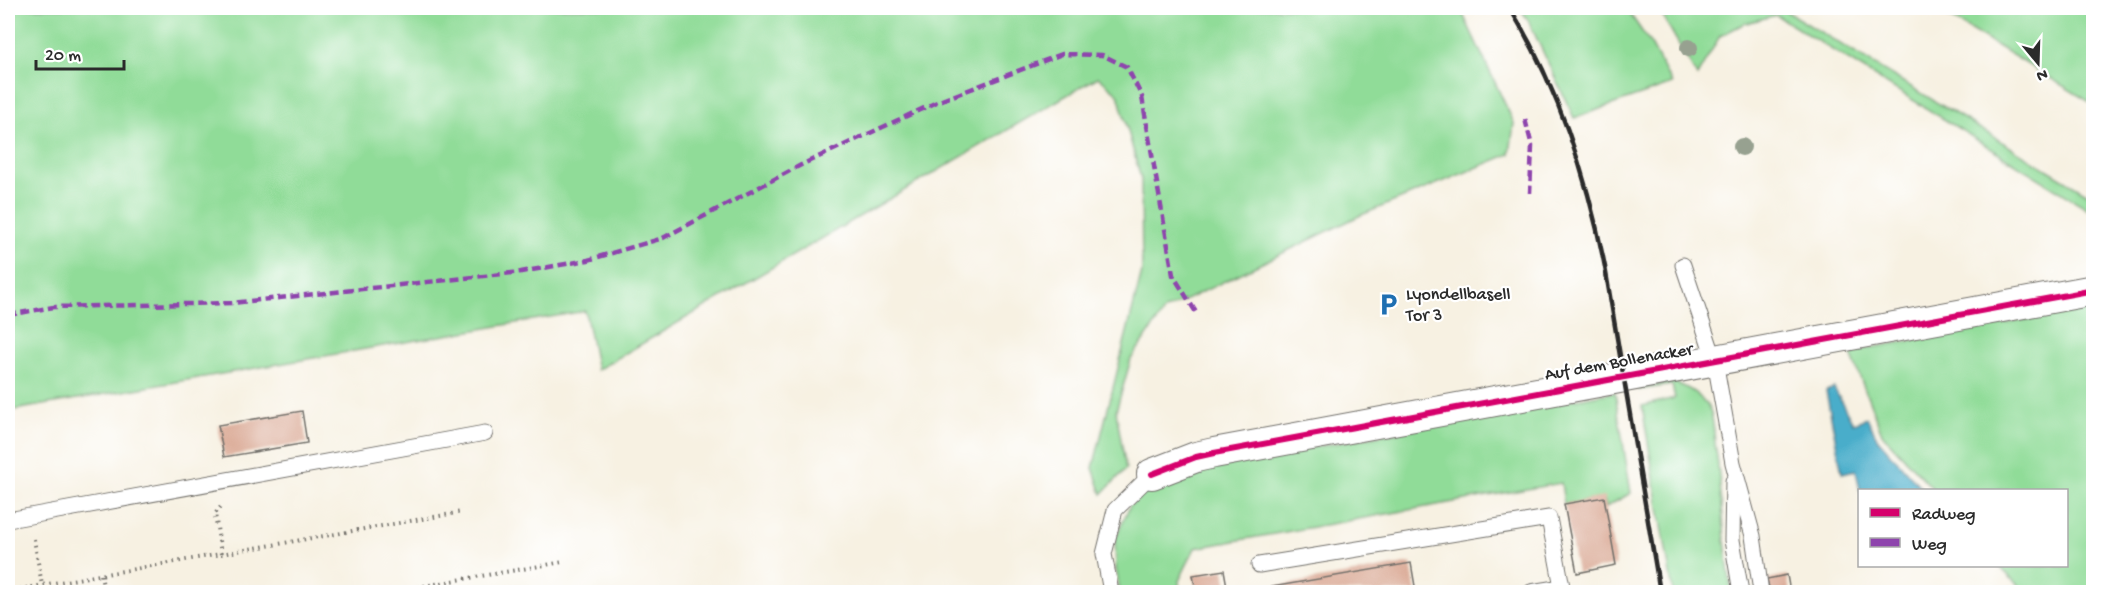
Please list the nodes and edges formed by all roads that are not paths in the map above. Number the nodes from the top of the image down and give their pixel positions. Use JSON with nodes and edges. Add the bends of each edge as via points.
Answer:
{"nodes":[{"id":1,"x":1683,"y":265,"type":"dead end"},
{"id":2,"x":2094,"y":290,"type":"edge"},
{"id":3,"x":1715,"y":361,"type":"junction"},
{"id":4,"x":485,"y":433,"type":"dead end"},
{"id":5,"x":1734,"y":463,"type":"junction"},
{"id":6,"x":1152,"y":474,"type":"joint"},
{"id":7,"x":8,"y":520,"type":"edge"},
{"id":8,"x":1259,"y":565,"type":"dead end"},
{"id":9,"x":1563,"y":590,"type":"edge"},
{"id":10,"x":1111,"y":592,"type":"edge"},
{"id":11,"x":1531,"y":592,"type":"edge"},
{"id":12,"x":1741,"y":592,"type":"edge"},
{"id":13,"x":1761,"y":592,"type":"edge"}],
"edges":[{"from":1,"to":3,"type":"lane"},
{"from":2,"to":3,"type":"street","name":"Auf dem Bollenacker"},
{"from":3,"to":5,"type":"lane"},
{"from":3,"to":6,"type":"street","name":"Auf dem Bollenacker","via":[[1214,453]]},
{"from":4,"to":7,"type":"lane"},
{"from":5,"to":12,"type":"lane","via":[[1732,540]]},
{"from":5,"to":13,"type":"lane","via":[[1753,536]]},
{"from":6,"to":10,"type":"lane","via":[[1115,510],[1104,554]]},
{"from":8,"to":9,"type":"lane","via":[[1549,518]]},
{"from":9,"to":11,"type":"lane"}]}
